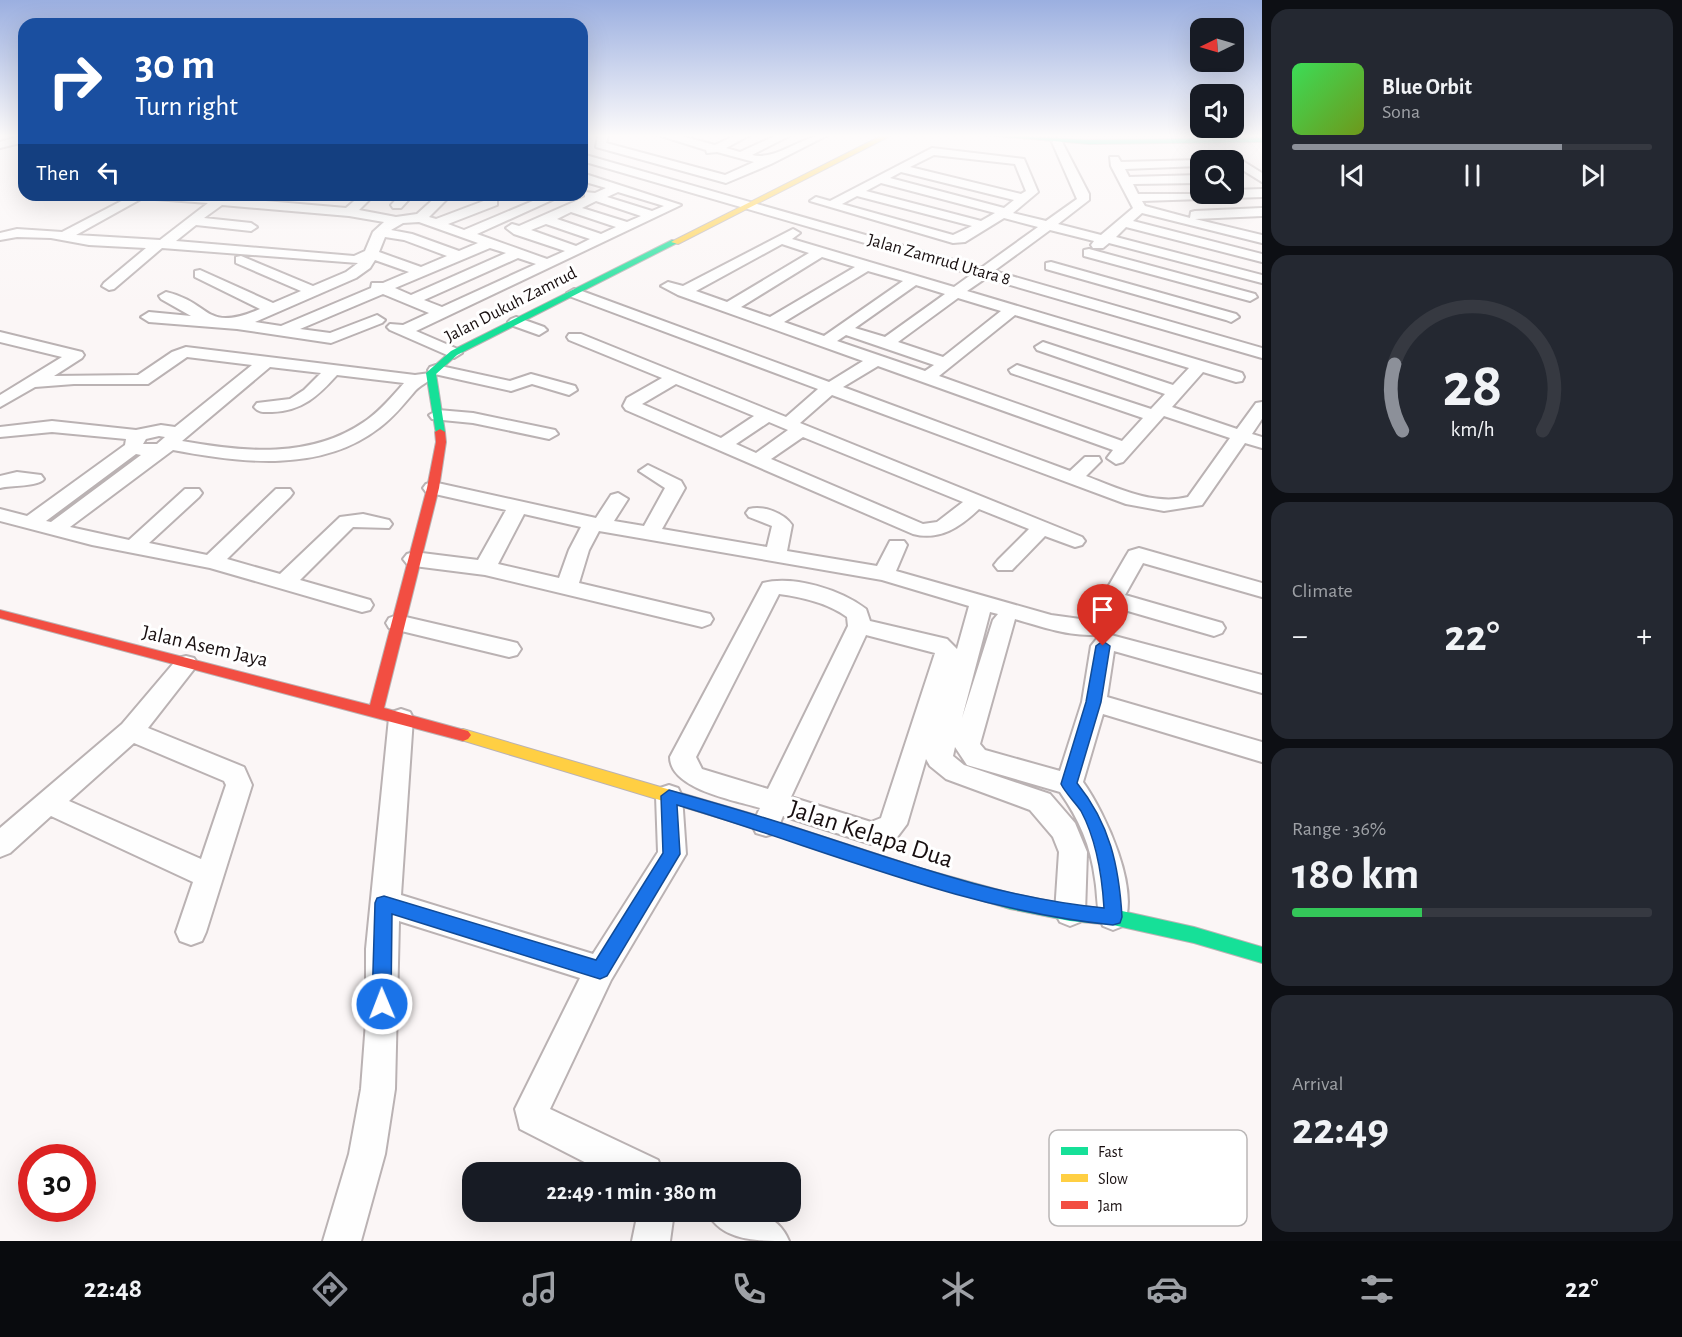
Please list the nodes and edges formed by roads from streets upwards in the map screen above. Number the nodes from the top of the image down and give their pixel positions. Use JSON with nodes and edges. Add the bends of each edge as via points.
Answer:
{"nodes":[{"id":1,"x":602,"y":193,"type":"edge"},
{"id":2,"x":638,"y":193,"type":"edge"},
{"id":3,"x":706,"y":193,"type":"edge"},
{"id":4,"x":772,"y":193,"type":"edge"},
{"id":5,"x":853,"y":193,"type":"edge"},
{"id":6,"x":858,"y":193,"type":"edge"},
{"id":7,"x":933,"y":193,"type":"edge"},
{"id":8,"x":999,"y":193,"type":"edge"},
{"id":9,"x":1031,"y":193,"type":"edge"},
{"id":10,"x":1082,"y":193,"type":"edge"},
{"id":11,"x":1132,"y":193,"type":"edge"},
{"id":12,"x":1262,"y":193,"type":"edge"},
{"id":13,"x":588,"y":195,"type":"edge"},
{"id":14,"x":596,"y":197,"type":"junction"},
{"id":15,"x":1025,"y":199,"type":"junction"},
{"id":16,"x":131,"y":201,"type":"edge"},
{"id":17,"x":218,"y":201,"type":"edge"},
{"id":18,"x":257,"y":201,"type":"edge"},
{"id":19,"x":362,"y":201,"type":"edge"},
{"id":20,"x":373,"y":201,"type":"edge"},
{"id":21,"x":394,"y":201,"type":"edge"},
{"id":22,"x":490,"y":201,"type":"edge"},
{"id":23,"x":543,"y":201,"type":"edge"},
{"id":24,"x":587,"y":201,"type":"edge"},
{"id":25,"x":588,"y":201,"type":"edge"},
{"id":26,"x":816,"y":201,"type":"dead end"},
{"id":27,"x":438,"y":202,"type":"edge"},
{"id":28,"x":493,"y":202,"type":"junction"},
{"id":29,"x":1138,"y":203,"type":"junction"},
{"id":30,"x":387,"y":204,"type":"junction"},
{"id":31,"x":748,"y":205,"type":"junction"},
{"id":32,"x":832,"y":205,"type":"junction"},
{"id":33,"x":571,"y":208,"type":"junction"},
{"id":34,"x":520,"y":211,"type":"junction"},
{"id":35,"x":349,"y":212,"type":"junction"},
{"id":36,"x":467,"y":212,"type":"junction"},
{"id":37,"x":1006,"y":212,"type":"junction"},
{"id":38,"x":1261,"y":212,"type":"edge"},
{"id":39,"x":652,"y":215,"type":"junction"},
{"id":40,"x":1168,"y":216,"type":"junction"},
{"id":41,"x":420,"y":218,"type":"junction"},
{"id":42,"x":545,"y":219,"type":"junction"},
{"id":43,"x":393,"y":220,"type":"junction"},
{"id":44,"x":190,"y":221,"type":"junction"},
{"id":45,"x":494,"y":222,"type":"junction"},
{"id":46,"x":1124,"y":223,"type":"junction"},
{"id":47,"x":436,"y":224,"type":"junction"},
{"id":48,"x":1052,"y":224,"type":"junction"},
{"id":49,"x":628,"y":226,"type":"junction"},
{"id":50,"x":985,"y":226,"type":"junction"},
{"id":51,"x":250,"y":227,"type":"dead end"},
{"id":52,"x":519,"y":231,"type":"junction"},
{"id":53,"x":380,"y":232,"type":"junction"},
{"id":54,"x":465,"y":234,"type":"junction"},
{"id":55,"x":1241,"y":234,"type":"junction"},
{"id":56,"x":64,"y":236,"type":"junction"},
{"id":57,"x":1,"y":237,"type":"edge"},
{"id":58,"x":602,"y":238,"type":"junction"},
{"id":59,"x":1107,"y":238,"type":"junction"},
{"id":60,"x":1262,"y":239,"type":"edge"},
{"id":61,"x":1199,"y":242,"type":"junction"},
{"id":62,"x":490,"y":243,"type":"junction"},
{"id":63,"x":162,"y":244,"type":"junction"},
{"id":64,"x":576,"y":250,"type":"junction"},
{"id":65,"x":822,"y":251,"type":"junction"},
{"id":66,"x":518,"y":253,"type":"junction"},
{"id":67,"x":1089,"y":253,"type":"junction"},
{"id":68,"x":371,"y":254,"type":"junction"},
{"id":69,"x":305,"y":256,"type":"junction"},
{"id":70,"x":459,"y":256,"type":"junction"},
{"id":71,"x":752,"y":256,"type":"junction"},
{"id":72,"x":1184,"y":258,"type":"junction"},
{"id":73,"x":1262,"y":258,"type":"edge"},
{"id":74,"x":242,"y":260,"type":"dead end"},
{"id":75,"x":548,"y":264,"type":"junction"},
{"id":76,"x":867,"y":265,"type":"junction"},
{"id":77,"x":1051,"y":266,"type":"dead end"},
{"id":78,"x":792,"y":269,"type":"junction"},
{"id":79,"x":1068,"y":271,"type":"junction"},
{"id":80,"x":422,"y":272,"type":"junction"},
{"id":81,"x":719,"y":273,"type":"junction"},
{"id":82,"x":985,"y":273,"type":"junction"},
{"id":83,"x":200,"y":274,"type":"dead end"},
{"id":84,"x":1167,"y":274,"type":"junction"},
{"id":85,"x":351,"y":275,"type":"junction"},
{"id":86,"x":915,"y":279,"type":"junction"},
{"id":87,"x":1262,"y":281,"type":"edge"},
{"id":88,"x":109,"y":286,"type":"dead end"},
{"id":89,"x":761,"y":287,"type":"junction"},
{"id":90,"x":383,"y":288,"type":"junction"},
{"id":91,"x":312,"y":291,"type":"junction"},
{"id":92,"x":574,"y":293,"type":"junction"},
{"id":93,"x":959,"y":293,"type":"junction"},
{"id":94,"x":166,"y":296,"type":"dead end"},
{"id":95,"x":1250,"y":297,"type":"junction"},
{"id":96,"x":412,"y":300,"type":"junction"},
{"id":97,"x":344,"y":305,"type":"junction"},
{"id":98,"x":603,"y":305,"type":"junction"},
{"id":99,"x":271,"y":308,"type":"junction"},
{"id":100,"x":543,"y":308,"type":"junction"},
{"id":101,"x":728,"y":308,"type":"junction"},
{"id":102,"x":1013,"y":309,"type":"junction"},
{"id":103,"x":442,"y":313,"type":"junction"},
{"id":104,"x":149,"y":317,"type":"dead end"},
{"id":105,"x":377,"y":320,"type":"junction"},
{"id":106,"x":215,"y":322,"type":"junction"},
{"id":107,"x":516,"y":322,"type":"junction"},
{"id":108,"x":771,"y":323,"type":"junction"},
{"id":109,"x":237,"y":324,"type":"junction"},
{"id":110,"x":1068,"y":326,"type":"junction"},
{"id":111,"x":844,"y":329,"type":"junction"},
{"id":112,"x":539,"y":330,"type":"dead end"},
{"id":113,"x":282,"y":331,"type":"junction"},
{"id":114,"x":403,"y":331,"type":"junction"},
{"id":115,"x":0,"y":337,"type":"edge"},
{"id":116,"x":575,"y":338,"type":"dead end"},
{"id":117,"x":25,"y":341,"type":"junction"},
{"id":118,"x":825,"y":342,"type":"junction"},
{"id":119,"x":887,"y":343,"type":"junction"},
{"id":120,"x":1043,"y":347,"type":"junction"},
{"id":121,"x":453,"y":353,"type":"junction"},
{"id":122,"x":1262,"y":353,"type":"edge"},
{"id":123,"x":0,"y":356,"type":"edge"},
{"id":124,"x":876,"y":360,"type":"junction"},
{"id":125,"x":258,"y":361,"type":"junction"},
{"id":126,"x":945,"y":363,"type":"junction"},
{"id":127,"x":1200,"y":366,"type":"junction"},
{"id":128,"x":333,"y":370,"type":"junction"},
{"id":129,"x":1017,"y":370,"type":"junction"},
{"id":130,"x":428,"y":374,"type":"junction"},
{"id":131,"x":1236,"y":376,"type":"dead end"},
{"id":132,"x":927,"y":378,"type":"junction"},
{"id":133,"x":673,"y":379,"type":"junction"},
{"id":134,"x":142,"y":380,"type":"junction"},
{"id":135,"x":28,"y":383,"type":"junction"},
{"id":136,"x":830,"y":388,"type":"junction"},
{"id":137,"x":569,"y":390,"type":"dead end"},
{"id":138,"x":119,"y":398,"type":"dead end"},
{"id":139,"x":985,"y":398,"type":"junction"},
{"id":140,"x":0,"y":402,"type":"edge"},
{"id":141,"x":1164,"y":405,"type":"junction"},
{"id":142,"x":263,"y":407,"type":"dead end"},
{"id":143,"x":1262,"y":407,"type":"edge"},
{"id":144,"x":438,"y":415,"type":"junction"},
{"id":145,"x":767,"y":416,"type":"junction"},
{"id":146,"x":0,"y":421,"type":"edge"},
{"id":147,"x":24,"y":426,"type":"junction"},
{"id":148,"x":794,"y":427,"type":"junction"},
{"id":149,"x":0,"y":432,"type":"edge"},
{"id":150,"x":549,"y":434,"type":"dead end"},
{"id":151,"x":1250,"y":434,"type":"edge"},
{"id":152,"x":165,"y":440,"type":"junction"},
{"id":153,"x":137,"y":442,"type":"junction"},
{"id":154,"x":1262,"y":443,"type":"edge"},
{"id":155,"x":723,"y":445,"type":"junction"},
{"id":156,"x":758,"y":460,"type":"junction"},
{"id":157,"x":1092,"y":461,"type":"dead end"},
{"id":158,"x":648,"y":471,"type":"dead end"},
{"id":159,"x":1073,"y":478,"type":"junction"},
{"id":160,"x":34,"y":479,"type":"dead end"},
{"id":161,"x":0,"y":482,"type":"edge"},
{"id":162,"x":433,"y":488,"type":"junction"},
{"id":163,"x":192,"y":493,"type":"dead end"},
{"id":164,"x":283,"y":493,"type":"dead end"},
{"id":165,"x":618,"y":499,"type":"dead end"},
{"id":166,"x":976,"y":501,"type":"junction"},
{"id":167,"x":518,"y":506,"type":"junction"},
{"id":168,"x":756,"y":513,"type":"dead end"},
{"id":169,"x":0,"y":515,"type":"edge"},
{"id":170,"x":30,"y":523,"type":"junction"},
{"id":171,"x":382,"y":524,"type":"dead end"},
{"id":172,"x":597,"y":524,"type":"junction"},
{"id":173,"x":1042,"y":528,"type":"junction"},
{"id":174,"x":53,"y":530,"type":"junction"},
{"id":175,"x":650,"y":533,"type":"junction"},
{"id":176,"x":1075,"y":541,"type":"dead end"},
{"id":177,"x":897,"y":545,"type":"dead end"},
{"id":178,"x":133,"y":547,"type":"junction"},
{"id":179,"x":776,"y":555,"type":"junction"},
{"id":180,"x":414,"y":559,"type":"junction"},
{"id":181,"x":212,"y":562,"type":"junction"},
{"id":182,"x":1005,"y":566,"type":"dead end"},
{"id":183,"x":485,"y":568,"type":"junction"},
{"id":184,"x":884,"y":574,"type":"junction"},
{"id":185,"x":284,"y":583,"type":"junction"},
{"id":186,"x":567,"y":588,"type":"junction"},
{"id":187,"x":1262,"y":590,"type":"edge"},
{"id":188,"x":1112,"y":599,"type":"junction"},
{"id":189,"x":981,"y":604,"type":"junction"},
{"id":190,"x":362,"y":605,"type":"dead end"},
{"id":191,"x":0,"y":614,"type":"edge"},
{"id":192,"x":702,"y":619,"type":"dead end"},
{"id":193,"x":1004,"y":620,"type":"dead end"},
{"id":194,"x":397,"y":623,"type":"junction"},
{"id":195,"x":859,"y":626,"type":"junction"},
{"id":196,"x":1214,"y":628,"type":"dead end"},
{"id":197,"x":509,"y":649,"type":"dead end"},
{"id":198,"x":186,"y":664,"type":"junction"},
{"id":199,"x":1262,"y":684,"type":"edge"},
{"id":200,"x":1094,"y":702,"type":"junction"},
{"id":201,"x":388,"y":714,"type":"junction"},
{"id":202,"x":131,"y":731,"type":"junction"},
{"id":203,"x":1262,"y":752,"type":"edge"},
{"id":204,"x":1069,"y":784,"type":"junction"},
{"id":205,"x":669,"y":796,"type":"junction"},
{"id":206,"x":48,"y":803,"type":"junction"},
{"id":207,"x":771,"y":813,"type":"junction"},
{"id":208,"x":0,"y":845,"type":"edge"},
{"id":209,"x":209,"y":876,"type":"junction"},
{"id":210,"x":384,"y":903,"type":"junction"},
{"id":211,"x":1070,"y":913,"type":"junction"},
{"id":212,"x":1113,"y":917,"type":"junction"},
{"id":213,"x":191,"y":932,"type":"dead end"},
{"id":214,"x":1262,"y":955,"type":"edge"},
{"id":215,"x":600,"y":970,"type":"junction"},
{"id":216,"x":623,"y":1162,"type":"edge"},
{"id":217,"x":654,"y":1222,"type":"edge"},
{"id":218,"x":741,"y":1222,"type":"edge"},
{"id":219,"x":342,"y":1241,"type":"edge"},
{"id":220,"x":651,"y":1241,"type":"edge"},
{"id":221,"x":770,"y":1241,"type":"edge"}],
"edges":[{"from":1,"to":14,"type":"street"},
{"from":2,"to":39,"type":"street","via":[[674,203]]},
{"from":3,"to":31,"type":"street","name":"Jalan Zamrud Utara 8"},
{"from":4,"to":31,"type":"street","name":"Jalan Dukuh Zamrud"},
{"from":5,"to":32,"type":"street"},
{"from":6,"to":50,"type":"street"},
{"from":7,"to":37,"type":"street"},
{"from":8,"to":15,"type":"street"},
{"from":9,"to":15,"type":"street"},
{"from":10,"to":48,"type":"street","via":[[1084,198]]},
{"from":11,"to":29,"type":"street"},
{"from":12,"to":29,"type":"street"},
{"from":13,"to":14,"type":"street"},
{"from":14,"to":25,"type":"street"},
{"from":14,"to":39,"type":"street"},
{"from":15,"to":37,"type":"street"},
{"from":16,"to":56,"type":"street"},
{"from":17,"to":44,"type":"street"},
{"from":18,"to":35,"type":"street"},
{"from":19,"to":35,"type":"street"},
{"from":20,"to":30,"type":"street"},
{"from":21,"to":30,"type":"street"},
{"from":22,"to":28,"type":"street"},
{"from":23,"to":34,"type":"street"},
{"from":24,"to":33,"type":"street"},
{"from":26,"to":32,"type":"street"},
{"from":27,"to":30,"type":"street"},
{"from":27,"to":36,"type":"street"},
{"from":27,"to":41,"type":"street"},
{"from":28,"to":34,"type":"street"},
{"from":28,"to":36,"type":"street"},
{"from":29,"to":40,"type":"street"},
{"from":29,"to":46,"type":"street"},
{"from":31,"to":82,"type":"street","name":"Jalan Zamrud Utara 8"},
{"from":31,"to":92,"type":"street","name":"Jalan Dukuh Zamrud"},
{"from":32,"to":50,"type":"street","via":[[953,239],[965,239]]},
{"from":33,"to":42,"type":"street"},
{"from":33,"to":49,"type":"street"},
{"from":34,"to":45,"type":"street"},
{"from":35,"to":43,"type":"street"},
{"from":36,"to":47,"type":"street"},
{"from":37,"to":48,"type":"street"},
{"from":37,"to":50,"type":"street"},
{"from":38,"to":40,"type":"street"},
{"from":38,"to":55,"type":"street"},
{"from":39,"to":49,"type":"street"},
{"from":40,"to":55,"type":"street"},
{"from":41,"to":43,"type":"street"},
{"from":41,"to":47,"type":"street"},
{"from":42,"to":52,"type":"street"},
{"from":42,"to":58,"type":"street"},
{"from":43,"to":53,"type":"street"},
{"from":44,"to":51,"type":"street"},
{"from":44,"to":63,"type":"street"},
{"from":45,"to":52,"type":"street"},
{"from":45,"to":54,"type":"street"},
{"from":46,"to":59,"type":"street"},
{"from":46,"to":61,"type":"street"},
{"from":47,"to":54,"type":"street"},
{"from":48,"to":59,"type":"street"},
{"from":48,"to":82,"type":"street"},
{"from":49,"to":58,"type":"street"},
{"from":52,"to":64,"type":"street"},
{"from":53,"to":68,"type":"street"},
{"from":53,"to":70,"type":"street","via":[[407,237]]},
{"from":54,"to":62,"type":"street"},
{"from":55,"to":60,"type":"street"},
{"from":56,"to":57,"type":"street","via":[[16,233]]},
{"from":56,"to":63,"type":"street"},
{"from":58,"to":64,"type":"street"},
{"from":59,"to":67,"type":"street"},
{"from":59,"to":72,"type":"street"},
{"from":61,"to":72,"type":"street"},
{"from":61,"to":73,"type":"street"},
{"from":62,"to":66,"type":"street"},
{"from":62,"to":70,"type":"street"},
{"from":63,"to":69,"type":"street"},
{"from":63,"to":88,"type":"street"},
{"from":64,"to":75,"type":"street"},
{"from":65,"to":71,"type":"street","via":[[788,236]]},
{"from":65,"to":76,"type":"street"},
{"from":65,"to":78,"type":"street"},
{"from":66,"to":75,"type":"street"},
{"from":66,"to":96,"type":"street"},
{"from":67,"to":79,"type":"street"},
{"from":67,"to":84,"type":"street"},
{"from":68,"to":69,"type":"street","via":[[355,260]]},
{"from":68,"to":80,"type":"street"},
{"from":68,"to":85,"type":"street","via":[[365,265]]},
{"from":69,"to":85,"type":"street"},
{"from":70,"to":80,"type":"street"},
{"from":71,"to":78,"type":"street"},
{"from":71,"to":81,"type":"street"},
{"from":72,"to":84,"type":"street"},
{"from":72,"to":87,"type":"street"},
{"from":74,"to":91,"type":"street"},
{"from":75,"to":103,"type":"street"},
{"from":76,"to":86,"type":"street"},
{"from":76,"to":108,"type":"street"},
{"from":77,"to":79,"type":"street"},
{"from":78,"to":89,"type":"street"},
{"from":79,"to":95,"type":"street","via":[[1227,322]]},
{"from":80,"to":90,"type":"street"},
{"from":81,"to":89,"type":"street"},
{"from":81,"to":101,"type":"street","via":[[675,289]]},
{"from":82,"to":93,"type":"street"},
{"from":82,"to":122,"type":"street","name":"Jalan Zamrud Utara 8"},
{"from":83,"to":99,"type":"street"},
{"from":84,"to":95,"type":"street"},
{"from":85,"to":90,"type":"street"},
{"from":85,"to":91,"type":"street"},
{"from":86,"to":93,"type":"street"},
{"from":86,"to":111,"type":"street"},
{"from":87,"to":95,"type":"street"},
{"from":89,"to":101,"type":"street"},
{"from":90,"to":96,"type":"street"},
{"from":90,"to":97,"type":"street"},
{"from":91,"to":99,"type":"street"},
{"from":92,"to":98,"type":"street"},
{"from":92,"to":100,"type":"street","name":"Jalan Dukuh Zamrud"},
{"from":93,"to":102,"type":"street"},
{"from":93,"to":119,"type":"street"},
{"from":94,"to":106,"type":"street"},
{"from":96,"to":103,"type":"street"},
{"from":97,"to":105,"type":"street"},
{"from":97,"to":113,"type":"street"},
{"from":98,"to":100,"type":"street"},
{"from":98,"to":136,"type":"street"},
{"from":99,"to":109,"type":"street"},
{"from":100,"to":107,"type":"street","name":"Jalan Dukuh Zamrud"},
{"from":101,"to":108,"type":"street"},
{"from":102,"to":110,"type":"street"},
{"from":102,"to":126,"type":"street"},
{"from":103,"to":114,"type":"street"},
{"from":104,"to":106,"type":"street"},
{"from":105,"to":113,"type":"street","via":[[331,338]]},
{"from":105,"to":114,"type":"street"},
{"from":106,"to":109,"type":"street"},
{"from":107,"to":112,"type":"street"},
{"from":107,"to":121,"type":"street","name":"Jalan Dukuh Zamrud"},
{"from":108,"to":118,"type":"street"},
{"from":109,"to":113,"type":"street"},
{"from":110,"to":120,"type":"street"},
{"from":110,"to":127,"type":"street"},
{"from":111,"to":118,"type":"street"},
{"from":111,"to":119,"type":"street"},
{"from":114,"to":121,"type":"street"},
{"from":115,"to":117,"type":"street"},
{"from":116,"to":133,"type":"street"},
{"from":117,"to":123,"type":"street"},
{"from":117,"to":135,"type":"street","via":[[76,355]]},
{"from":118,"to":124,"type":"street"},
{"from":119,"to":126,"type":"street"},
{"from":120,"to":129,"type":"street"},
{"from":120,"to":141,"type":"street"},
{"from":121,"to":130,"type":"street","name":"Jalan Dukuh Zamrud"},
{"from":124,"to":132,"type":"street"},
{"from":124,"to":136,"type":"street"},
{"from":125,"to":128,"type":"street"},
{"from":125,"to":134,"type":"street","via":[[181,353]]},
{"from":125,"to":152,"type":"street"},
{"from":126,"to":132,"type":"street"},
{"from":127,"to":131,"type":"street"},
{"from":127,"to":141,"type":"street"},
{"from":128,"to":130,"type":"street"},
{"from":128,"to":142,"type":"street","via":[[298,403]]},
{"from":129,"to":139,"type":"street"},
{"from":129,"to":141,"type":"street"},
{"from":130,"to":137,"type":"street","via":[[511,386],[531,379]]},
{"from":130,"to":144,"type":"street"},
{"from":130,"to":152,"type":"street","via":[[372,426],[330,446],[275,456],[250,456]]},
{"from":132,"to":139,"type":"street"},
{"from":133,"to":145,"type":"street"},
{"from":133,"to":155,"type":"street","via":[[632,406]]},
{"from":134,"to":135,"type":"street"},
{"from":134,"to":138,"type":"street"},
{"from":135,"to":140,"type":"street"},
{"from":136,"to":148,"type":"street"},
{"from":136,"to":159,"type":"street"},
{"from":139,"to":141,"type":"street","via":[[1121,453]]},
{"from":141,"to":151,"type":"street"},
{"from":143,"to":151,"type":"street"},
{"from":144,"to":150,"type":"street"},
{"from":144,"to":162,"type":"street","via":[[441,442]]},
{"from":145,"to":148,"type":"street"},
{"from":145,"to":155,"type":"street"},
{"from":146,"to":147,"type":"street"},
{"from":147,"to":149,"type":"street"},
{"from":147,"to":153,"type":"street","via":[[66,425]]},
{"from":148,"to":156,"type":"street"},
{"from":148,"to":166,"type":"street"},
{"from":151,"to":154,"type":"street"},
{"from":151,"to":159,"type":"street","via":[[1203,493],[1185,504],[1137,501]]},
{"from":152,"to":153,"type":"street"},
{"from":152,"to":174,"type":"street"},
{"from":153,"to":170,"type":"street"},
{"from":155,"to":156,"type":"street"},
{"from":156,"to":166,"type":"street","via":[[920,530],[937,531],[952,524]]},
{"from":157,"to":159,"type":"street"},
{"from":158,"to":175,"type":"street","via":[[675,488]]},
{"from":160,"to":161,"type":"street"},
{"from":162,"to":167,"type":"street"},
{"from":162,"to":180,"type":"street"},
{"from":163,"to":178,"type":"street"},
{"from":164,"to":181,"type":"street"},
{"from":165,"to":172,"type":"street"},
{"from":166,"to":173,"type":"street"},
{"from":167,"to":172,"type":"street"},
{"from":167,"to":183,"type":"street"},
{"from":168,"to":179,"type":"street","via":[[782,525]]},
{"from":169,"to":170,"type":"street"},
{"from":170,"to":174,"type":"street"},
{"from":171,"to":185,"type":"street","via":[[347,521]]},
{"from":172,"to":175,"type":"street"},
{"from":172,"to":186,"type":"street","via":[[579,550]]},
{"from":173,"to":176,"type":"street"},
{"from":173,"to":182,"type":"street"},
{"from":174,"to":178,"type":"street"},
{"from":175,"to":179,"type":"street"},
{"from":177,"to":184,"type":"street"},
{"from":178,"to":181,"type":"street"},
{"from":179,"to":184,"type":"street"},
{"from":180,"to":183,"type":"street"},
{"from":180,"to":194,"type":"street"},
{"from":181,"to":185,"type":"street"},
{"from":183,"to":186,"type":"street"},
{"from":184,"to":189,"type":"street"},
{"from":185,"to":190,"type":"street"},
{"from":186,"to":192,"type":"street"},
{"from":187,"to":188,"type":"street","via":[[1139,555]]},
{"from":188,"to":189,"type":"street","via":[[1101,630]]},
{"from":188,"to":196,"type":"street"},
{"from":189,"to":211,"type":"street","via":[[939,759],[955,772],[1040,802],[1065,831],[1073,852]]},
{"from":191,"to":198,"type":"street","name":"Jalan Asem Jaya"},
{"from":193,"to":204,"type":"street","via":[[967,745],[976,758]]},
{"from":194,"to":197,"type":"street"},
{"from":194,"to":201,"type":"street"},
{"from":195,"to":207,"type":"street"},
{"from":195,"to":207,"type":"street","via":[[939,645],[947,651],[893,824],[885,832],[871,833]]},
{"from":195,"to":207,"type":"street","via":[[858,615],[849,607],[785,585],[771,588],[683,758],[686,770],[693,776]]},
{"from":198,"to":201,"type":"street","name":"Jalan Asem Jaya"},
{"from":198,"to":202,"type":"street"},
{"from":199,"to":200,"type":"street","via":[[1107,642],[1103,646]]},
{"from":200,"to":203,"type":"street"},
{"from":200,"to":204,"type":"street"},
{"from":201,"to":205,"type":"street","name":"Jalan Kelapa Dua"},
{"from":201,"to":210,"type":"street","via":[[391,857]]},
{"from":202,"to":206,"type":"street"},
{"from":202,"to":209,"type":"street","via":[[235,774],[239,785]]},
{"from":204,"to":212,"type":"street","via":[[1087,807],[1099,835],[1111,875]]},
{"from":205,"to":207,"type":"street","name":"Jalan Kelapa Dua"},
{"from":205,"to":215,"type":"street","via":[[672,854]]},
{"from":206,"to":208,"type":"street"},
{"from":206,"to":209,"type":"street"},
{"from":207,"to":211,"type":"street","name":"Jalan Kelapa Dua","via":[[885,866]]},
{"from":209,"to":213,"type":"street"},
{"from":210,"to":215,"type":"street"},
{"from":210,"to":219,"type":"street","via":[[378,1089],[367,1154]]},
{"from":211,"to":212,"type":"street","name":"Jalan Kelapa Dua"},
{"from":212,"to":214,"type":"street","name":"Jalan Kelapa Dua"},
{"from":215,"to":216,"type":"street","via":[[532,1109],[532,1117]]},
{"from":217,"to":220,"type":"street"},
{"from":218,"to":221,"type":"street"}]}
